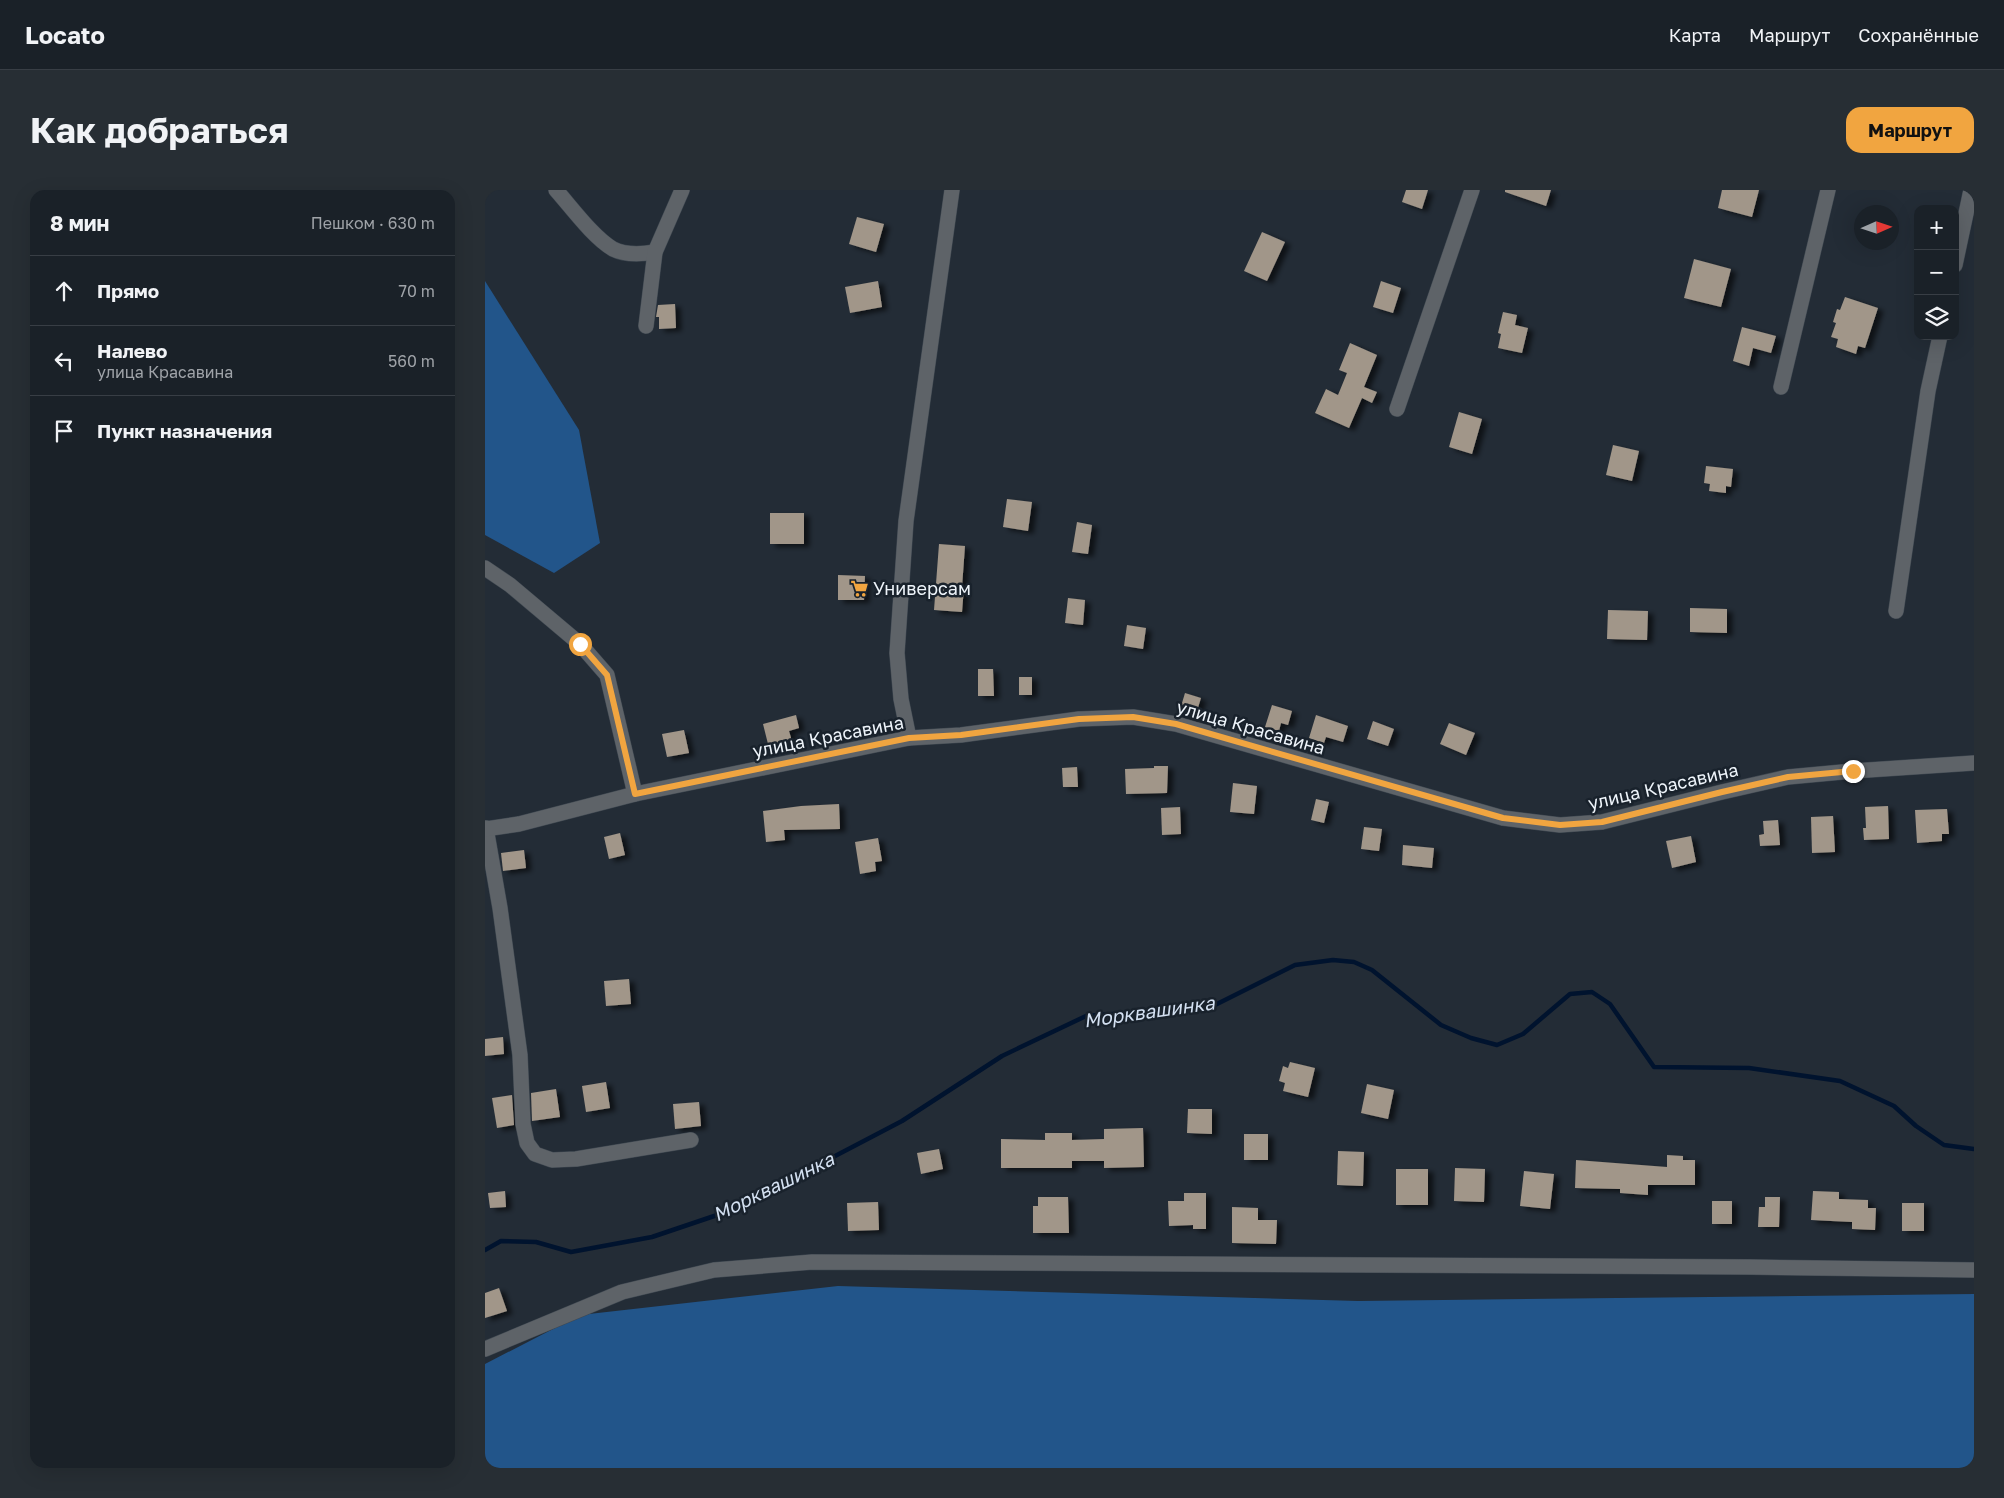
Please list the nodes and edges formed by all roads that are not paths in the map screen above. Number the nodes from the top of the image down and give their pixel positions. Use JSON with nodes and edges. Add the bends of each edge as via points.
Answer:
{"nodes":[{"id":1,"x":556,"y":190,"type":"edge"},
{"id":2,"x":682,"y":190,"type":"edge"},
{"id":3,"x":951,"y":190,"type":"edge"},
{"id":4,"x":1472,"y":190,"type":"edge"},
{"id":5,"x":1828,"y":190,"type":"edge"},
{"id":6,"x":1971,"y":190,"type":"edge"},
{"id":7,"x":1958,"y":250,"type":"edge"},
{"id":8,"x":655,"y":252,"type":"junction"},
{"id":9,"x":646,"y":326,"type":"dead end"},
{"id":10,"x":1939,"y":340,"type":"edge"},
{"id":11,"x":1781,"y":386,"type":"dead end"},
{"id":12,"x":1397,"y":410,"type":"dead end"},
{"id":13,"x":485,"y":568,"type":"edge"},
{"id":14,"x":1896,"y":611,"type":"dead end"},
{"id":15,"x":909,"y":738,"type":"junction"},
{"id":16,"x":1974,"y":762,"type":"edge"},
{"id":17,"x":635,"y":794,"type":"junction"},
{"id":18,"x":486,"y":828,"type":"edge"},
{"id":19,"x":691,"y":1140,"type":"dead end"},
{"id":20,"x":1974,"y":1270,"type":"edge"},
{"id":21,"x":485,"y":1349,"type":"edge"}],
"edges":[{"from":1,"to":8,"type":"street","via":[[589,228],[614,249],[640,254]]},
{"from":2,"to":8,"type":"street"},
{"from":3,"to":15,"type":"street","via":[[905,521],[897,653]]},
{"from":4,"to":12,"type":"street"},
{"from":5,"to":11,"type":"street"},
{"from":6,"to":7,"type":"street"},
{"from":8,"to":9,"type":"street"},
{"from":10,"to":14,"type":"street","via":[[1928,391]]},
{"from":13,"to":17,"type":"street","via":[[580,644],[607,675]]},
{"from":15,"to":16,"type":"street","name":"улица Красавина","via":[[961,735],[1079,719],[1133,717],[1176,724],[1503,818],[1560,825],[1602,822],[1788,777]]},
{"from":15,"to":17,"type":"street","name":"улица Красавина"},
{"from":17,"to":18,"type":"street","name":"улица Красавина","via":[[519,824]]},
{"from":18,"to":19,"type":"street","via":[[517,1035],[527,1144],[535,1154],[552,1160]]},
{"from":20,"to":21,"type":"street","via":[[812,1262],[714,1270],[622,1292]]}]}
